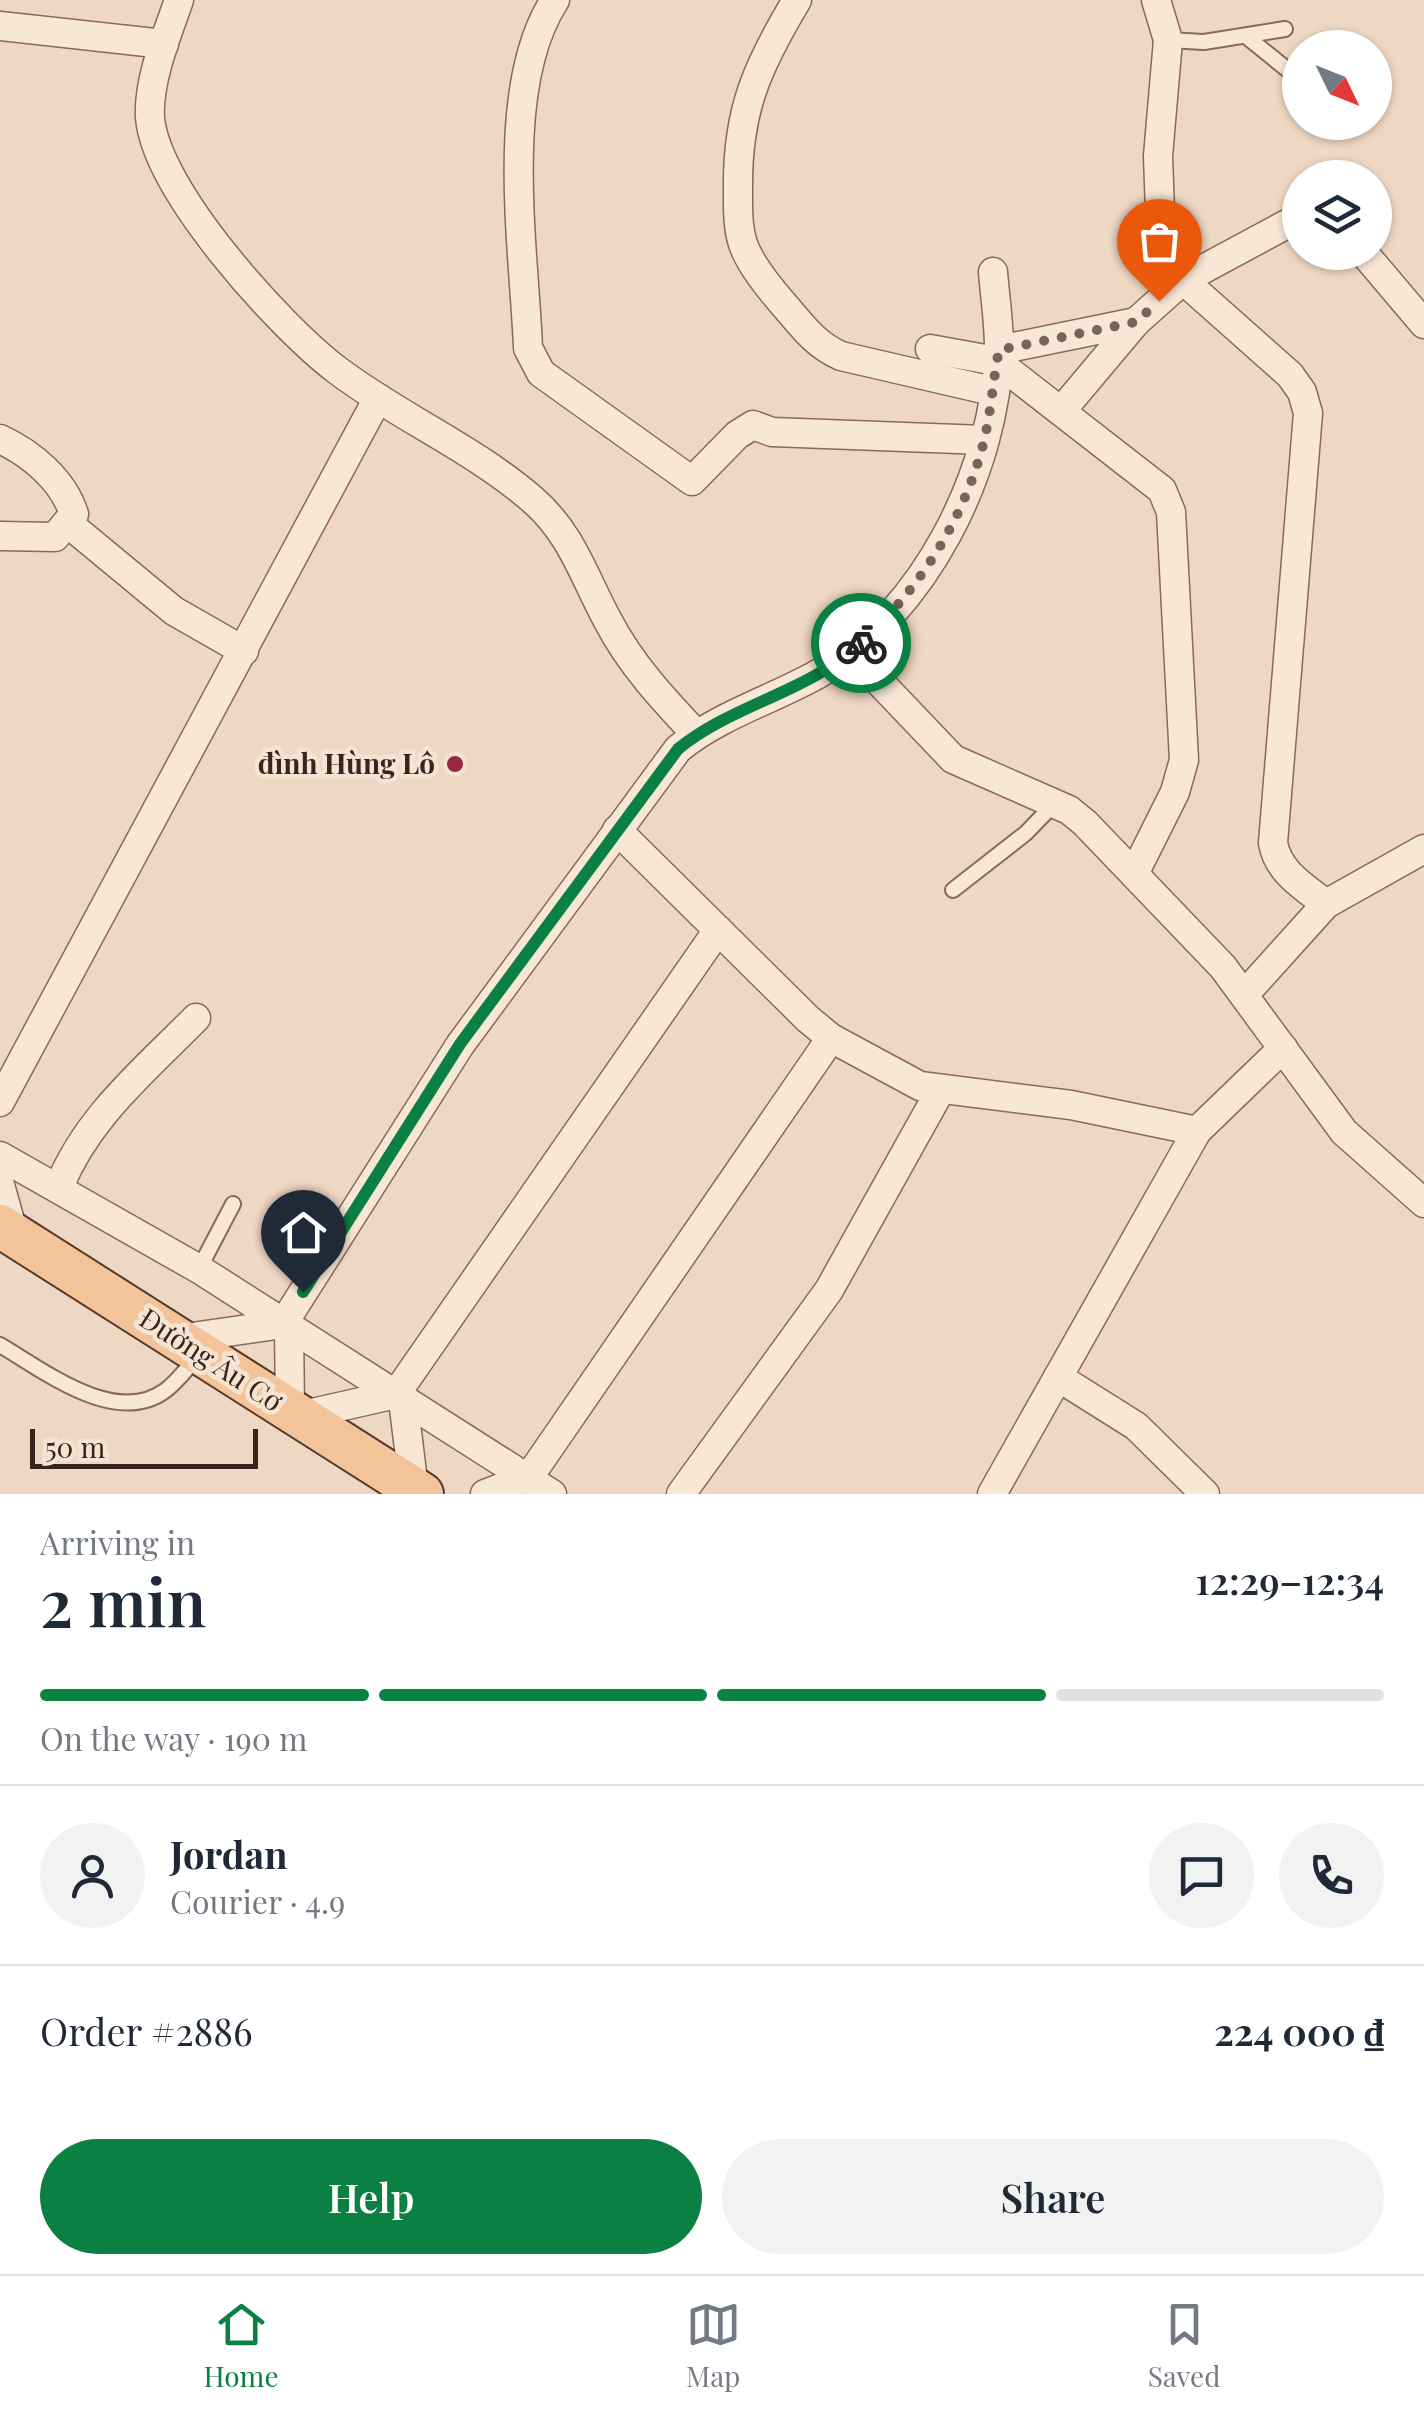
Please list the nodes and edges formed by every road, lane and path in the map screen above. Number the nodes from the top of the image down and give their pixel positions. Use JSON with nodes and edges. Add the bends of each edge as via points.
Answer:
{"nodes":[{"id":1,"x":179,"y":0,"type":"edge"},
{"id":2,"x":555,"y":0,"type":"edge"},
{"id":3,"x":797,"y":0,"type":"edge"},
{"id":4,"x":1156,"y":0,"type":"edge"},
{"id":5,"x":0,"y":26,"type":"edge"},
{"id":6,"x":1286,"y":29,"type":"dead end"},
{"id":7,"x":1247,"y":37,"type":"junction"},
{"id":8,"x":1168,"y":40,"type":"junction"},
{"id":9,"x":164,"y":44,"type":"junction"},
{"id":10,"x":1282,"y":65,"type":"edge"},
{"id":11,"x":1282,"y":226,"type":"edge"},
{"id":12,"x":1379,"y":270,"type":"edge"},
{"id":13,"x":993,"y":272,"type":"dead end"},
{"id":14,"x":1183,"y":280,"type":"junction"},
{"id":15,"x":1136,"y":322,"type":"junction"},
{"id":16,"x":1424,"y":324,"type":"edge"},
{"id":17,"x":930,"y":349,"type":"dead end"},
{"id":18,"x":998,"y":356,"type":"junction"},
{"id":19,"x":992,"y":391,"type":"junction"},
{"id":20,"x":378,"y":398,"type":"junction"},
{"id":21,"x":1062,"y":410,"type":"junction"},
{"id":22,"x":0,"y":439,"type":"edge"},
{"id":23,"x":984,"y":440,"type":"junction"},
{"id":24,"x":70,"y":525,"type":"junction"},
{"id":25,"x":0,"y":536,"type":"edge"},
{"id":26,"x":244,"y":650,"type":"junction"},
{"id":27,"x":851,"y":652,"type":"junction"},
{"id":28,"x":696,"y":734,"type":"junction"},
{"id":29,"x":1054,"y":803,"type":"junction"},
{"id":30,"x":617,"y":830,"type":"junction"},
{"id":31,"x":1424,"y":849,"type":"edge"},
{"id":32,"x":1134,"y":874,"type":"junction"},
{"id":33,"x":953,"y":890,"type":"dead end"},
{"id":34,"x":1326,"y":904,"type":"junction"},
{"id":35,"x":718,"y":930,"type":"junction"},
{"id":36,"x":1244,"y":996,"type":"junction"},
{"id":37,"x":196,"y":1018,"type":"dead end"},
{"id":38,"x":831,"y":1038,"type":"junction"},
{"id":39,"x":1282,"y":1048,"type":"junction"},
{"id":40,"x":940,"y":1091,"type":"junction"},
{"id":41,"x":0,"y":1102,"type":"edge"},
{"id":42,"x":1197,"y":1131,"type":"junction"},
{"id":43,"x":0,"y":1156,"type":"edge"},
{"id":44,"x":0,"y":1185,"type":"edge"},
{"id":45,"x":59,"y":1187,"type":"junction"},
{"id":46,"x":1424,"y":1203,"type":"edge"},
{"id":47,"x":233,"y":1204,"type":"dead end"},
{"id":48,"x":7,"y":1230,"type":"edge"},
{"id":49,"x":199,"y":1269,"type":"junction"},
{"id":50,"x":286,"y":1325,"type":"junction"},
{"id":51,"x":0,"y":1346,"type":"edge"},
{"id":52,"x":190,"y":1346,"type":"junction"},
{"id":53,"x":1058,"y":1376,"type":"junction"},
{"id":54,"x":400,"y":1397,"type":"junction"},
{"id":55,"x":295,"y":1413,"type":"junction"},
{"id":56,"x":529,"y":1477,"type":"junction"},
{"id":57,"x":418,"y":1492,"type":"edge"},
{"id":58,"x":485,"y":1494,"type":"edge"},
{"id":59,"x":552,"y":1494,"type":"edge"},
{"id":60,"x":682,"y":1494,"type":"edge"},
{"id":61,"x":992,"y":1494,"type":"edge"},
{"id":62,"x":1205,"y":1494,"type":"edge"}],
"edges":[{"from":1,"to":9,"type":"street"},
{"from":2,"to":23,"type":"street","via":[[529,65],[520,137],[528,348],[542,373],[692,481],[753,425],[772,432]]},
{"from":3,"to":19,"type":"street","via":[[765,52],[746,102],[737,152],[745,249],[820,348]]},
{"from":4,"to":8,"type":"street"},
{"from":5,"to":9,"type":"street"},
{"from":6,"to":7,"type":"lane"},
{"from":7,"to":8,"type":"lane"},
{"from":7,"to":10,"type":"lane"},
{"from":8,"to":14,"type":"street","via":[[1158,156],[1161,240]]},
{"from":9,"to":20,"type":"street","via":[[150,112],[176,192],[275,309],[333,367]]},
{"from":11,"to":14,"type":"street"},
{"from":12,"to":16,"type":"street"},
{"from":13,"to":18,"type":"street"},
{"from":14,"to":15,"type":"street"},
{"from":14,"to":34,"type":"street","via":[[1290,375],[1308,413],[1273,844],[1285,870]]},
{"from":15,"to":18,"type":"street"},
{"from":15,"to":21,"type":"street"},
{"from":17,"to":18,"type":"street"},
{"from":18,"to":19,"type":"street"},
{"from":18,"to":21,"type":"street"},
{"from":19,"to":23,"type":"street"},
{"from":20,"to":26,"type":"street"},
{"from":20,"to":28,"type":"street","via":[[475,456],[534,501],[573,544],[640,674]]},
{"from":21,"to":32,"type":"street","via":[[1162,490],[1171,512],[1184,760]]},
{"from":22,"to":24,"type":"street","via":[[58,482],[74,514]]},
{"from":23,"to":27,"type":"street","via":[[961,512],[924,571]]},
{"from":24,"to":25,"type":"street","via":[[55,537]]},
{"from":24,"to":26,"type":"street","via":[[174,610]]},
{"from":26,"to":41,"type":"street"},
{"from":27,"to":28,"type":"street"},
{"from":27,"to":29,"type":"street","via":[[952,760]]},
{"from":28,"to":30,"type":"street"},
{"from":29,"to":32,"type":"street","via":[[1085,823]]},
{"from":29,"to":33,"type":"lane"},
{"from":30,"to":35,"type":"street"},
{"from":30,"to":50,"type":"street","via":[[460,1044]]},
{"from":31,"to":34,"type":"street"},
{"from":32,"to":36,"type":"street"},
{"from":34,"to":36,"type":"street"},
{"from":35,"to":38,"type":"street"},
{"from":35,"to":54,"type":"street"},
{"from":36,"to":39,"type":"street"},
{"from":37,"to":45,"type":"street","via":[[94,1121]]},
{"from":38,"to":40,"type":"street"},
{"from":38,"to":56,"type":"street"},
{"from":39,"to":42,"type":"street"},
{"from":39,"to":46,"type":"street","via":[[1344,1132]]},
{"from":40,"to":42,"type":"street","via":[[1071,1105]]},
{"from":40,"to":60,"type":"street","via":[[829,1290]]},
{"from":42,"to":53,"type":"street"},
{"from":43,"to":45,"type":"street"},
{"from":44,"to":48,"type":"street"},
{"from":45,"to":49,"type":"street"},
{"from":47,"to":49,"type":"lane"},
{"from":48,"to":52,"type":"main road","name":"Đường Âu Cơ"},
{"from":49,"to":50,"type":"street"},
{"from":50,"to":52,"type":"street"},
{"from":50,"to":54,"type":"street"},
{"from":50,"to":55,"type":"street"},
{"from":51,"to":52,"type":"lane","via":[[117,1403],[164,1392]]},
{"from":52,"to":55,"type":"main road","name":"Đường Âu Cơ"},
{"from":53,"to":61,"type":"street"},
{"from":53,"to":62,"type":"street","via":[[1136,1426]]},
{"from":54,"to":55,"type":"street"},
{"from":54,"to":56,"type":"street"},
{"from":54,"to":57,"type":"street"},
{"from":55,"to":57,"type":"main road","name":"Đường Âu Cơ"},
{"from":56,"to":58,"type":"street"},
{"from":56,"to":59,"type":"street"}]}
